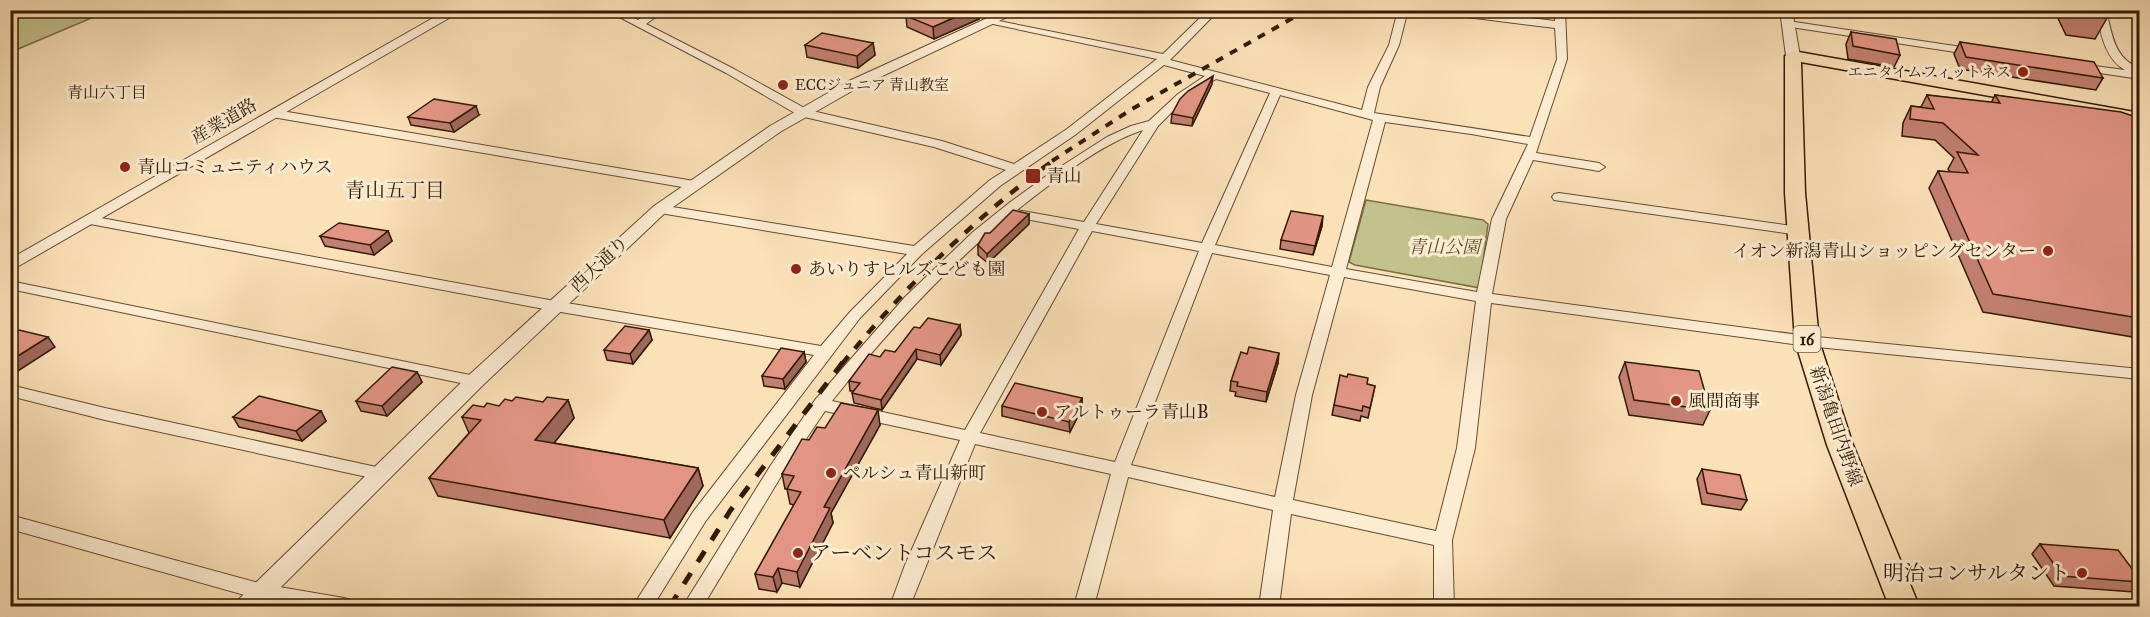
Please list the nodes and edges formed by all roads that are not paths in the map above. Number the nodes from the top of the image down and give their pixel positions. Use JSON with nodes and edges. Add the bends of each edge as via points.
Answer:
{"nodes":[{"id":1,"x":457,"y":10,"type":"edge"},
{"id":2,"x":611,"y":10,"type":"edge"},
{"id":3,"x":660,"y":10,"type":"edge"},
{"id":4,"x":1016,"y":10,"type":"edge"},
{"id":5,"x":1214,"y":10,"type":"edge"},
{"id":6,"x":1403,"y":10,"type":"edge"},
{"id":7,"x":1435,"y":10,"type":"edge"},
{"id":8,"x":1560,"y":10,"type":"edge"},
{"id":9,"x":2102,"y":10,"type":"edge"},
{"id":10,"x":1787,"y":17,"type":"edge"},
{"id":11,"x":993,"y":21,"type":"junction"},
{"id":12,"x":638,"y":24,"type":"junction"},
{"id":13,"x":1559,"y":25,"type":"junction"},
{"id":14,"x":1987,"y":54,"type":"edge"},
{"id":15,"x":1793,"y":57,"type":"junction"},
{"id":16,"x":1164,"y":59,"type":"junction"},
{"id":17,"x":2069,"y":66,"type":"edge"},
{"id":18,"x":2139,"y":72,"type":"edge"},
{"id":19,"x":1214,"y":75,"type":"junction"},
{"id":20,"x":2139,"y":76,"type":"edge"},
{"id":21,"x":1276,"y":92,"type":"junction"},
{"id":22,"x":804,"y":113,"type":"junction"},
{"id":23,"x":276,"y":114,"type":"junction"},
{"id":24,"x":1374,"y":116,"type":"junction"},
{"id":25,"x":2139,"y":118,"type":"edge"},
{"id":26,"x":1153,"y":124,"type":"junction"},
{"id":27,"x":2139,"y":124,"type":"edge"},
{"id":28,"x":1531,"y":149,"type":"junction"},
{"id":29,"x":1599,"y":167,"type":"dead end"},
{"id":30,"x":1016,"y":169,"type":"junction"},
{"id":31,"x":694,"y":185,"type":"junction"},
{"id":32,"x":1559,"y":197,"type":"dead end"},
{"id":33,"x":660,"y":209,"type":"junction"},
{"id":34,"x":1008,"y":212,"type":"junction"},
{"id":35,"x":90,"y":220,"type":"junction"},
{"id":36,"x":1089,"y":226,"type":"junction"},
{"id":37,"x":1799,"y":231,"type":"junction"},
{"id":38,"x":1207,"y":248,"type":"junction"},
{"id":39,"x":918,"y":251,"type":"junction"},
{"id":40,"x":10,"y":266,"type":"edge"},
{"id":41,"x":1338,"y":272,"type":"junction"},
{"id":42,"x":10,"y":285,"type":"edge"},
{"id":43,"x":1485,"y":298,"type":"junction"},
{"id":44,"x":555,"y":306,"type":"junction"},
{"id":45,"x":1807,"y":341,"type":"junction"},
{"id":46,"x":824,"y":352,"type":"junction"},
{"id":47,"x":2139,"y":374,"type":"edge"},
{"id":48,"x":476,"y":381,"type":"junction"},
{"id":49,"x":10,"y":390,"type":"edge"},
{"id":50,"x":821,"y":404,"type":"junction"},
{"id":51,"x":970,"y":436,"type":"junction"},
{"id":52,"x":1121,"y":470,"type":"junction"},
{"id":53,"x":381,"y":474,"type":"junction"},
{"id":54,"x":1282,"y":505,"type":"junction"},
{"id":55,"x":10,"y":522,"type":"edge"},
{"id":56,"x":1443,"y":540,"type":"junction"},
{"id":57,"x":262,"y":592,"type":"junction"},
{"id":58,"x":247,"y":606,"type":"edge"},
{"id":59,"x":344,"y":606,"type":"edge"},
{"id":60,"x":643,"y":606,"type":"edge"},
{"id":61,"x":693,"y":606,"type":"edge"},
{"id":62,"x":900,"y":606,"type":"edge"},
{"id":63,"x":1084,"y":606,"type":"edge"},
{"id":64,"x":1269,"y":606,"type":"edge"},
{"id":65,"x":1444,"y":606,"type":"edge"},
{"id":66,"x":1904,"y":606,"type":"edge"}],
"edges":[{"from":1,"to":23,"type":"street","name":"産業道路"},
{"from":2,"to":12,"type":"street"},
{"from":3,"to":12,"type":"street"},
{"from":4,"to":11,"type":"street","name":"西大通り"},
{"from":5,"to":16,"type":"street"},
{"from":6,"to":24,"type":"street","via":[[1395,45],[1374,87]]},
{"from":7,"to":13,"type":"street"},
{"from":8,"to":13,"type":"street"},
{"from":9,"to":18,"type":"street","via":[[2115,59]]},
{"from":10,"to":14,"type":"street"},
{"from":10,"to":15,"type":"street"},
{"from":11,"to":16,"type":"street"},
{"from":11,"to":22,"type":"street","name":"西大通り","via":[[854,84]]},
{"from":12,"to":22,"type":"street"},
{"from":13,"to":28,"type":"street","via":[[1562,59]]},
{"from":15,"to":25,"type":"main road"},
{"from":15,"to":27,"type":"main road"},
{"from":15,"to":37,"type":"main road","name":"新潟亀田内野線","number":"16"},
{"from":16,"to":19,"type":"street"},
{"from":16,"to":30,"type":"street","via":[[1071,132]]},
{"from":17,"to":20,"type":"street"},
{"from":19,"to":21,"type":"street"},
{"from":19,"to":26,"type":"street","via":[[1182,96]]},
{"from":21,"to":24,"type":"street"},
{"from":21,"to":38,"type":"street"},
{"from":22,"to":30,"type":"street","via":[[938,144]]},
{"from":22,"to":31,"type":"street","name":"西大通り"},
{"from":23,"to":31,"type":"street"},
{"from":23,"to":35,"type":"street","name":"産業道路"},
{"from":24,"to":28,"type":"street","via":[[1471,130]]},
{"from":24,"to":41,"type":"street"},
{"from":26,"to":34,"type":"street","via":[[1134,127],[1082,158]]},
{"from":26,"to":36,"type":"street"},
{"from":28,"to":29,"type":"street"},
{"from":28,"to":43,"type":"street","via":[[1499,219]]},
{"from":30,"to":39,"type":"street"},
{"from":31,"to":33,"type":"street","name":"西大通り"},
{"from":32,"to":37,"type":"street"},
{"from":33,"to":39,"type":"street"},
{"from":33,"to":44,"type":"street","name":"西大通り"},
{"from":34,"to":36,"type":"street"},
{"from":34,"to":50,"type":"street","via":[[916,294]]},
{"from":35,"to":40,"type":"street","name":"産業道路"},
{"from":35,"to":44,"type":"street"},
{"from":36,"to":38,"type":"street"},
{"from":36,"to":51,"type":"street"},
{"from":37,"to":45,"type":"main road","name":"新潟亀田内野線","number":"16"},
{"from":38,"to":41,"type":"street"},
{"from":38,"to":52,"type":"street"},
{"from":39,"to":46,"type":"street"},
{"from":41,"to":43,"type":"street"},
{"from":41,"to":54,"type":"street","via":[[1305,393]]},
{"from":42,"to":48,"type":"street"},
{"from":43,"to":45,"type":"street"},
{"from":43,"to":56,"type":"street","via":[[1466,448]]},
{"from":44,"to":46,"type":"street"},
{"from":44,"to":48,"type":"street","name":"西大通り"},
{"from":45,"to":47,"type":"street"},
{"from":45,"to":66,"type":"main road","name":"新潟亀田内野線","number":"16","via":[[1840,445]]},
{"from":46,"to":60,"type":"street","via":[[699,517]]},
{"from":48,"to":53,"type":"street","name":"西大通り"},
{"from":49,"to":53,"type":"street"},
{"from":50,"to":51,"type":"street"},
{"from":50,"to":61,"type":"street"},
{"from":51,"to":52,"type":"street"},
{"from":51,"to":62,"type":"street"},
{"from":52,"to":54,"type":"street"},
{"from":52,"to":63,"type":"street"},
{"from":53,"to":57,"type":"street","name":"西大通り"},
{"from":54,"to":56,"type":"street"},
{"from":54,"to":64,"type":"street"},
{"from":55,"to":57,"type":"street"},
{"from":56,"to":65,"type":"street"},
{"from":57,"to":58,"type":"street","name":"西大通り"},
{"from":57,"to":59,"type":"street"}]}
